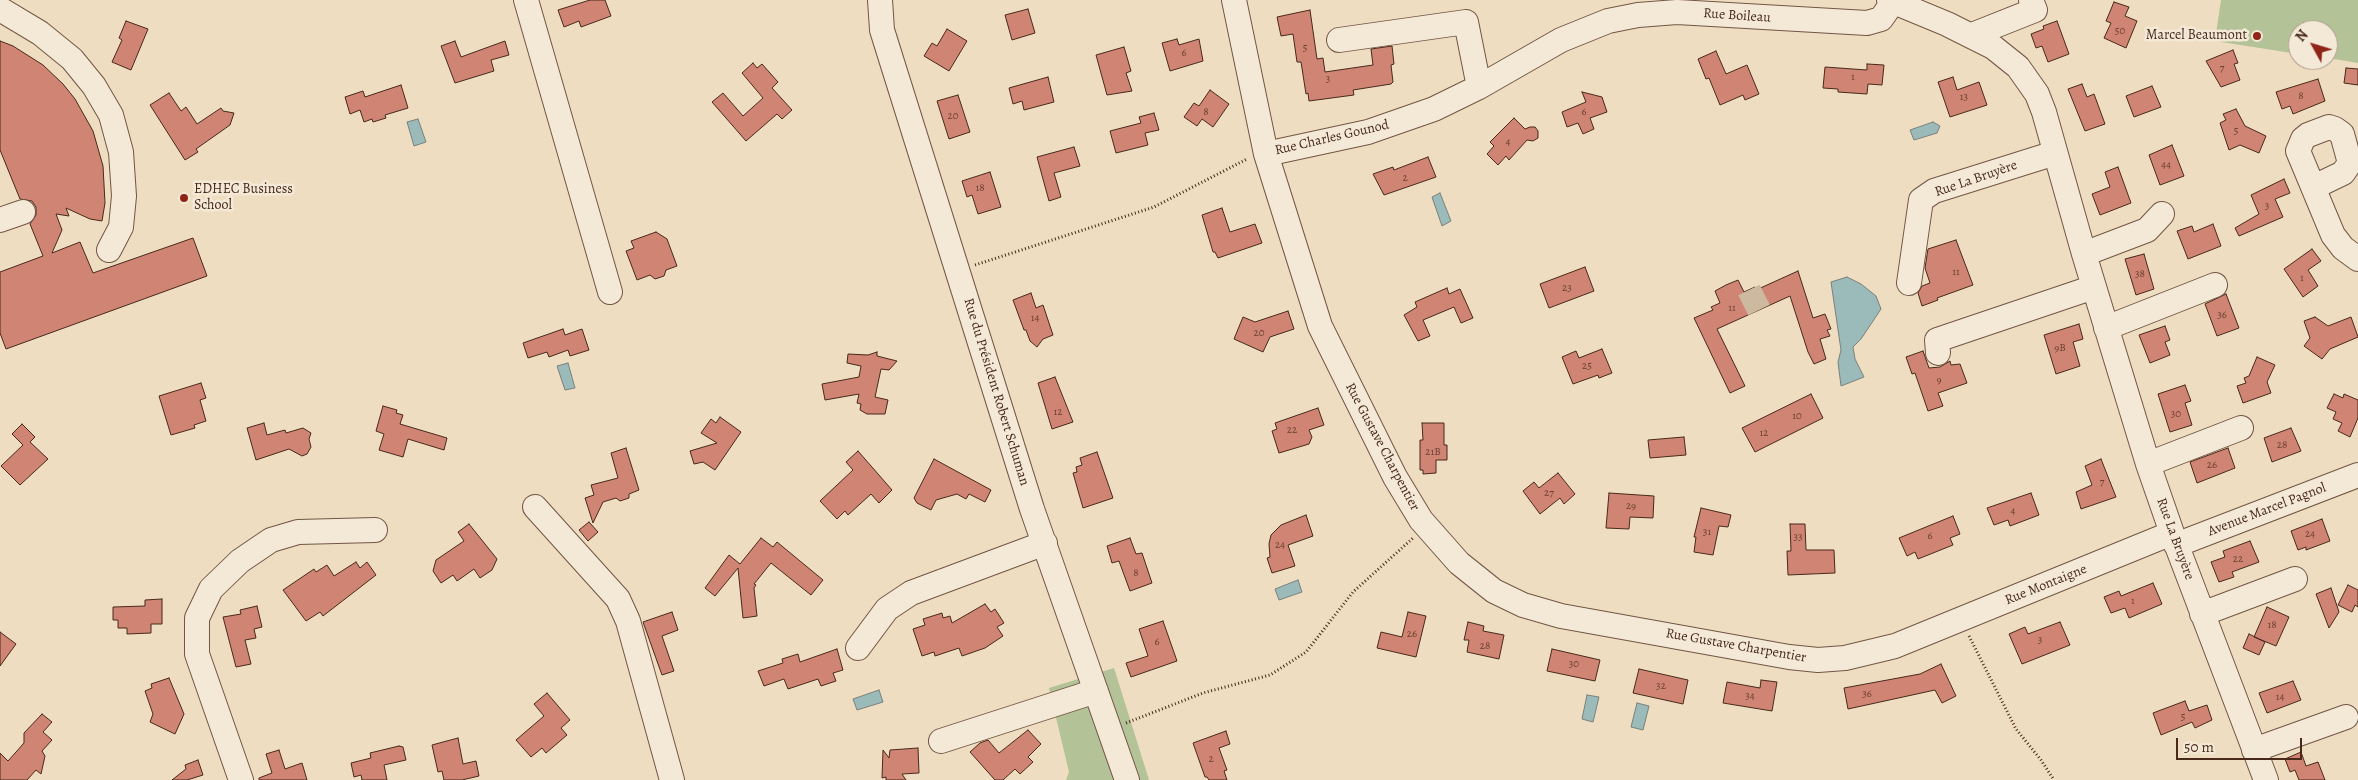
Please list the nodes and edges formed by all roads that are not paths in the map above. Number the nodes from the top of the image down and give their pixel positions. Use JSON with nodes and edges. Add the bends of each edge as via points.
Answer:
{"nodes":[{"id":1,"x":526,"y":0,"type":"edge"},
{"id":2,"x":880,"y":0,"type":"edge"},
{"id":3,"x":1234,"y":0,"type":"edge"},
{"id":4,"x":2032,"y":0,"type":"edge"},
{"id":5,"x":1891,"y":1,"type":"edge"},
{"id":6,"x":0,"y":9,"type":"edge"},
{"id":7,"x":1574,"y":33,"type":"joint"},
{"id":8,"x":1972,"y":35,"type":"junction"},
{"id":9,"x":1339,"y":40,"type":"dead end"},
{"id":10,"x":1479,"y":87,"type":"junction"},
{"id":11,"x":2055,"y":153,"type":"junction"},
{"id":12,"x":1266,"y":154,"type":"junction"},
{"id":13,"x":2314,"y":187,"type":"dead end"},
{"id":14,"x":23,"y":212,"type":"dead end"},
{"id":15,"x":2162,"y":214,"type":"dead end"},
{"id":16,"x":0,"y":220,"type":"edge"},
{"id":17,"x":109,"y":250,"type":"dead end"},
{"id":18,"x":2084,"y":254,"type":"junction"},
{"id":19,"x":2358,"y":259,"type":"edge"},
{"id":20,"x":1909,"y":283,"type":"dead end"},
{"id":21,"x":2215,"y":285,"type":"dead end"},
{"id":22,"x":2094,"y":288,"type":"junction"},
{"id":23,"x":610,"y":292,"type":"dead end"},
{"id":24,"x":2106,"y":328,"type":"junction"},
{"id":25,"x":1938,"y":353,"type":"dead end"},
{"id":26,"x":2240,"y":428,"type":"dead end"},
{"id":27,"x":2148,"y":464,"type":"junction"},
{"id":28,"x":2358,"y":475,"type":"edge"},
{"id":29,"x":535,"y":507,"type":"dead end"},
{"id":30,"x":375,"y":530,"type":"dead end"},
{"id":31,"x":2174,"y":539,"type":"junction"},
{"id":32,"x":1044,"y":544,"type":"junction"},
{"id":33,"x":2296,"y":579,"type":"dead end"},
{"id":34,"x":2202,"y":614,"type":"junction"},
{"id":35,"x":1920,"y":636,"type":"joint"},
{"id":36,"x":858,"y":648,"type":"dead end"},
{"id":37,"x":1096,"y":691,"type":"junction"},
{"id":38,"x":2346,"y":717,"type":"dead end"},
{"id":39,"x":942,"y":741,"type":"dead end"},
{"id":40,"x":2254,"y":750,"type":"junction"},
{"id":41,"x":241,"y":780,"type":"edge"},
{"id":42,"x":672,"y":780,"type":"edge"},
{"id":43,"x":1127,"y":780,"type":"edge"},
{"id":44,"x":2266,"y":780,"type":"edge"}],
"edges":[{"from":1,"to":23,"type":"street"},
{"from":2,"to":32,"type":"street","name":"Rue du Président Robert Schuman","via":[[882,30]]},
{"from":3,"to":12,"type":"street","name":"Rue Gustave Charpentier"},
{"from":4,"to":8,"type":"street","via":[[2035,10]]},
{"from":5,"to":7,"type":"street","name":"Rue Boileau","via":[[1881,19],[1867,23],[1665,12],[1608,20]]},
{"from":5,"to":8,"type":"street","name":"Rue La Bruyère"},
{"from":6,"to":17,"type":"street","via":[[40,33],[72,60],[94,86],[110,114],[121,152],[124,196],[121,227]]},
{"from":7,"to":10,"type":"street","name":"Rue Charles Gounod"},
{"from":8,"to":11,"type":"street","name":"Rue La Bruyère","via":[[2003,53],[2026,76],[2042,105]]},
{"from":9,"to":10,"type":"street","via":[[1466,22]]},
{"from":10,"to":12,"type":"street","name":"Rue Charles Gounod","via":[[1434,109],[1377,130]]},
{"from":11,"to":18,"type":"street","name":"Rue La Bruyère"},
{"from":11,"to":20,"type":"street","name":"Rue La Bruyère","via":[[1934,192],[1921,200]]},
{"from":12,"to":35,"type":"street","name":"Rue Gustave Charpentier","via":[[1320,326],[1395,477],[1426,526],[1459,563],[1494,591],[1523,605],[1561,616],[1811,659],[1871,654]]},
{"from":13,"to":19,"type":"street","via":[[2337,242]]},
{"from":14,"to":16,"type":"street"},
{"from":15,"to":18,"type":"street","via":[[2147,230]]},
{"from":18,"to":22,"type":"street","name":"Rue La Bruyère"},
{"from":21,"to":24,"type":"street"},
{"from":22,"to":24,"type":"street","name":"Rue La Bruyère"},
{"from":22,"to":25,"type":"street","via":[[1937,340]]},
{"from":24,"to":27,"type":"street","name":"Rue La Bruyère"},
{"from":26,"to":27,"type":"street"},
{"from":27,"to":31,"type":"street","name":"Rue La Bruyère"},
{"from":28,"to":31,"type":"street","name":"Avenue Marcel Pagnol"},
{"from":29,"to":42,"type":"street","via":[[618,599],[628,621]]},
{"from":30,"to":41,"type":"street","via":[[298,532],[271,540],[240,561],[211,589],[197,618],[197,654]]},
{"from":31,"to":34,"type":"street","name":"Rue La Bruyère"},
{"from":31,"to":35,"type":"street","name":"Rue Montaigne"},
{"from":32,"to":36,"type":"street","via":[[911,593],[887,609]]},
{"from":32,"to":37,"type":"street","name":"Rue du Président Robert Schuman"},
{"from":33,"to":34,"type":"street"},
{"from":34,"to":40,"type":"street","name":"Rue La Bruyère"},
{"from":37,"to":39,"type":"street"},
{"from":37,"to":43,"type":"street","name":"Rue du Président Robert Schuman"},
{"from":38,"to":40,"type":"street"},
{"from":40,"to":44,"type":"street","name":"Rue La Bruyère"}]}
